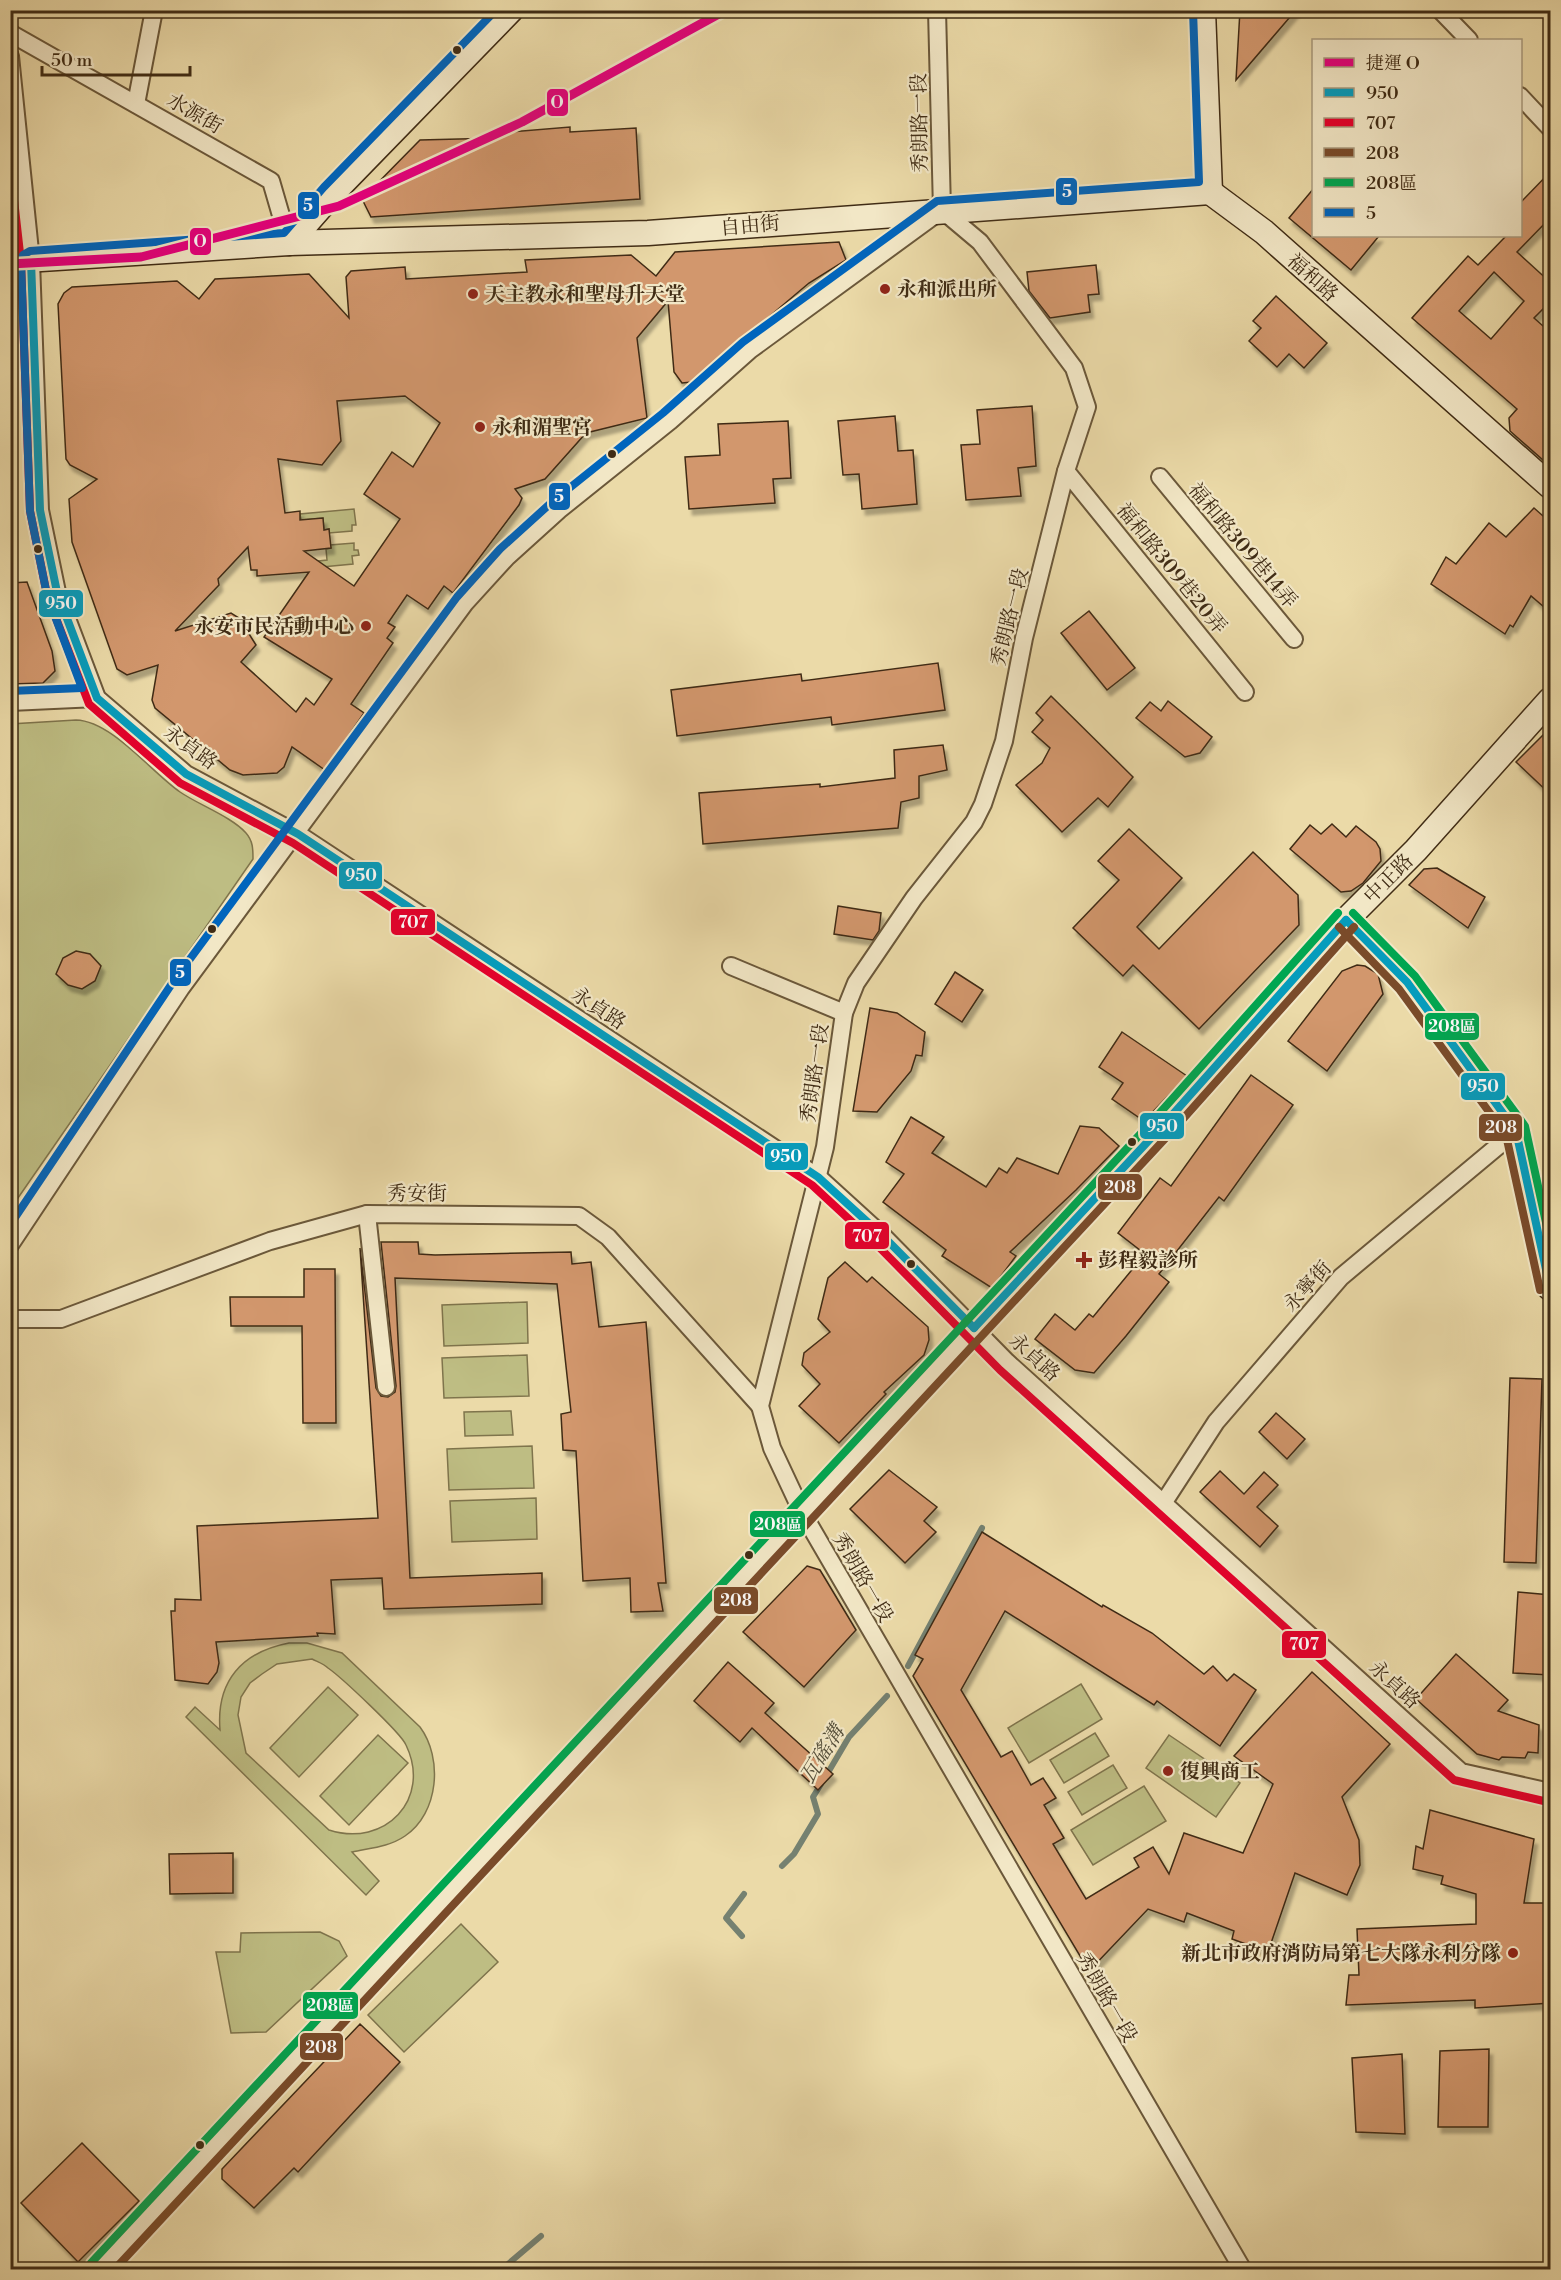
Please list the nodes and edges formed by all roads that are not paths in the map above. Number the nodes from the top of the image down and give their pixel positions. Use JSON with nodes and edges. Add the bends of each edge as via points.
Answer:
{"nodes":[{"id":1,"x":154,"y":10,"type":"edge"},
{"id":2,"x":511,"y":10,"type":"edge"},
{"id":3,"x":937,"y":10,"type":"edge"},
{"id":4,"x":1203,"y":10,"type":"edge"},
{"id":5,"x":1440,"y":10,"type":"edge"},
{"id":6,"x":10,"y":33,"type":"edge"},
{"id":7,"x":1468,"y":39,"type":"edge"},
{"id":8,"x":10,"y":56,"type":"edge"},
{"id":9,"x":1522,"y":97,"type":"edge"},
{"id":10,"x":136,"y":104,"type":"junction"},
{"id":11,"x":1551,"y":128,"type":"edge"},
{"id":12,"x":1210,"y":192,"type":"junction"},
{"id":13,"x":942,"y":210,"type":"junction"},
{"id":14,"x":289,"y":243,"type":"junction"},
{"id":15,"x":21,"y":261,"type":"edge"},
{"id":16,"x":1066,"y":471,"type":"junction"},
{"id":17,"x":1160,"y":477,"type":"dead end"},
{"id":18,"x":1548,"y":479,"type":"edge"},
{"id":19,"x":1294,"y":639,"type":"dead end"},
{"id":20,"x":1245,"y":692,"type":"dead end"},
{"id":21,"x":97,"y":698,"type":"junction"},
{"id":22,"x":1551,"y":700,"type":"edge"},
{"id":23,"x":10,"y":702,"type":"edge"},
{"id":24,"x":298,"y":834,"type":"junction"},
{"id":25,"x":1346,"y":920,"type":"junction"},
{"id":26,"x":731,"y":966,"type":"dead end"},
{"id":27,"x":844,"y":1013,"type":"junction"},
{"id":28,"x":1516,"y":1131,"type":"junction"},
{"id":29,"x":818,"y":1177,"type":"junction"},
{"id":30,"x":367,"y":1214,"type":"junction"},
{"id":31,"x":10,"y":1245,"type":"edge"},
{"id":32,"x":1551,"y":1288,"type":"edge"},
{"id":33,"x":10,"y":1319,"type":"edge"},
{"id":34,"x":974,"y":1328,"type":"junction"},
{"id":35,"x":386,"y":1387,"type":"dead end"},
{"id":36,"x":760,"y":1406,"type":"junction"},
{"id":37,"x":1164,"y":1502,"type":"junction"},
{"id":38,"x":802,"y":1512,"type":"junction"},
{"id":39,"x":1551,"y":1792,"type":"edge"},
{"id":40,"x":1241,"y":2264,"type":"edge"},
{"id":41,"x":99,"y":2270,"type":"edge"}],
"edges":[{"from":1,"to":10,"type":"street"},
{"from":2,"to":14,"type":"street"},
{"from":3,"to":13,"type":"street","name":"秀朗路一段"},
{"from":4,"to":12,"type":"street"},
{"from":5,"to":7,"type":"street"},
{"from":6,"to":10,"type":"street","name":"水源街"},
{"from":8,"to":15,"type":"street","name":"永貞路"},
{"from":9,"to":11,"type":"street"},
{"from":10,"to":14,"type":"street","name":"水源街","via":[[271,180]]},
{"from":12,"to":13,"type":"street","name":"自由街"},
{"from":12,"to":18,"type":"street","name":"福和路","via":[[1264,232]]},
{"from":13,"to":14,"type":"street","name":"自由街","via":[[648,233]]},
{"from":13,"to":16,"type":"street","name":"秀朗路一段","via":[[980,242],[1074,368],[1087,407]]},
{"from":13,"to":24,"type":"street","via":[[750,350],[507,557],[465,603]]},
{"from":14,"to":15,"type":"street","name":"自由街"},
{"from":15,"to":21,"type":"street","name":"永貞路","via":[[40,510],[57,592]]},
{"from":16,"to":20,"type":"street","name":"福和路309巷20弄"},
{"from":16,"to":27,"type":"street","name":"秀朗路一段","via":[[1024,638],[1004,741],[983,804],[974,822],[914,898],[856,982]]},
{"from":17,"to":19,"type":"street","name":"福和路309巷14弄"},
{"from":21,"to":23,"type":"street"},
{"from":21,"to":24,"type":"street","name":"永貞路","via":[[186,774]]},
{"from":22,"to":25,"type":"street","name":"中正路","via":[[1416,850]]},
{"from":24,"to":29,"type":"street","name":"永貞路"},
{"from":24,"to":31,"type":"street","via":[[182,988]]},
{"from":25,"to":28,"type":"street","via":[[1407,982]]},
{"from":25,"to":34,"type":"street","name":"中正路"},
{"from":26,"to":27,"type":"street"},
{"from":27,"to":29,"type":"street","name":"秀朗路一段"},
{"from":28,"to":32,"type":"street"},
{"from":28,"to":37,"type":"street","name":"永寧街","via":[[1341,1277],[1216,1422]]},
{"from":29,"to":34,"type":"street","name":"永貞路"},
{"from":29,"to":36,"type":"street","name":"秀朗路一段"},
{"from":30,"to":33,"type":"street","name":"秀安街","via":[[270,1241],[61,1319]]},
{"from":30,"to":35,"type":"street"},
{"from":30,"to":36,"type":"street","name":"秀安街","via":[[579,1216],[608,1237]]},
{"from":34,"to":37,"type":"street","name":"永貞路"},
{"from":34,"to":38,"type":"street","name":"中正路"},
{"from":36,"to":38,"type":"street","name":"秀朗路一段","via":[[772,1448]]},
{"from":37,"to":39,"type":"street","name":"永貞路","via":[[1461,1772]]},
{"from":38,"to":40,"type":"street","name":"秀朗路一段"},
{"from":38,"to":41,"type":"street","name":"中正路"}]}
